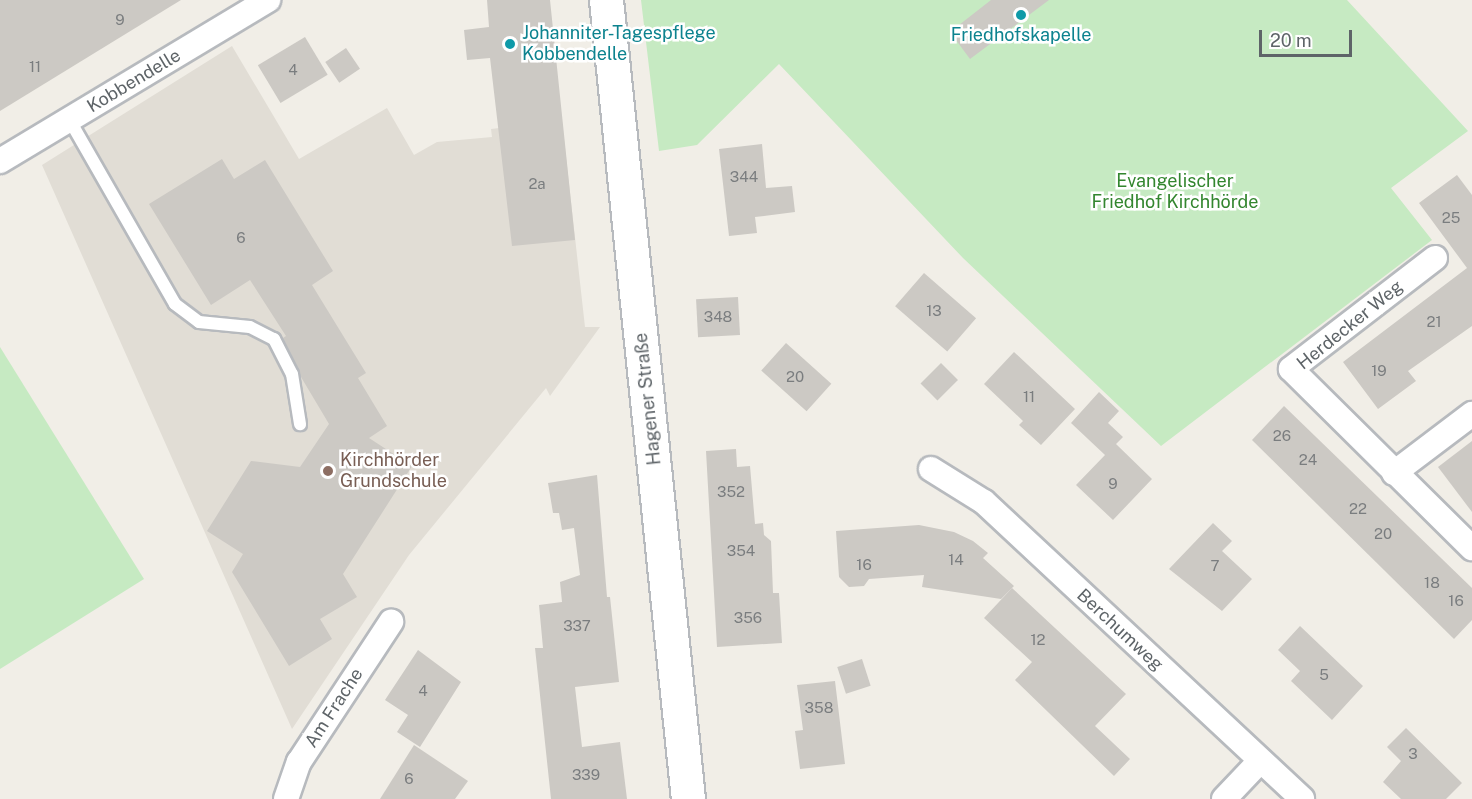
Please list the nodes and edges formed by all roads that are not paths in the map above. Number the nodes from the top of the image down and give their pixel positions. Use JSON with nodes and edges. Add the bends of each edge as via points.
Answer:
{"nodes":[{"id":1,"x":268,"y":0,"type":"edge"},
{"id":2,"x":606,"y":0,"type":"edge"},
{"id":3,"x":69,"y":119,"type":"junction"},
{"id":4,"x":0,"y":161,"type":"edge"},
{"id":5,"x":1435,"y":258,"type":"dead end"},
{"id":6,"x":1472,"y":414,"type":"edge"},
{"id":7,"x":300,"y":424,"type":"dead end"},
{"id":8,"x":931,"y":469,"type":"dead end"},
{"id":9,"x":1394,"y":473,"type":"junction"},
{"id":10,"x":1472,"y":548,"type":"edge"},
{"id":11,"x":391,"y":622,"type":"dead end"},
{"id":12,"x":1260,"y":761,"type":"junction"},
{"id":13,"x":286,"y":799,"type":"edge"},
{"id":14,"x":688,"y":799,"type":"edge"},
{"id":15,"x":1224,"y":799,"type":"edge"},
{"id":16,"x":1302,"y":799,"type":"edge"}],
"edges":[{"from":1,"to":3,"type":"street","name":"Kobbendelle"},
{"from":2,"to":14,"type":"main road","name":"Hagener Straße"},
{"from":3,"to":4,"type":"street","name":"Kobbendelle"},
{"from":3,"to":7,"type":"lane","via":[[176,304],[199,322],[250,327],[274,339],[292,374]]},
{"from":5,"to":9,"type":"street","name":"Herdecker Weg","via":[[1291,369]]},
{"from":6,"to":9,"type":"street"},
{"from":8,"to":12,"type":"street","name":"Berchumweg","via":[[984,502]]},
{"from":9,"to":10,"type":"street","name":"Herdecker Weg"},
{"from":11,"to":13,"type":"street","name":"Am Frache","via":[[298,762]]},
{"from":12,"to":15,"type":"street"},
{"from":12,"to":16,"type":"street","name":"Berchumweg"}]}
